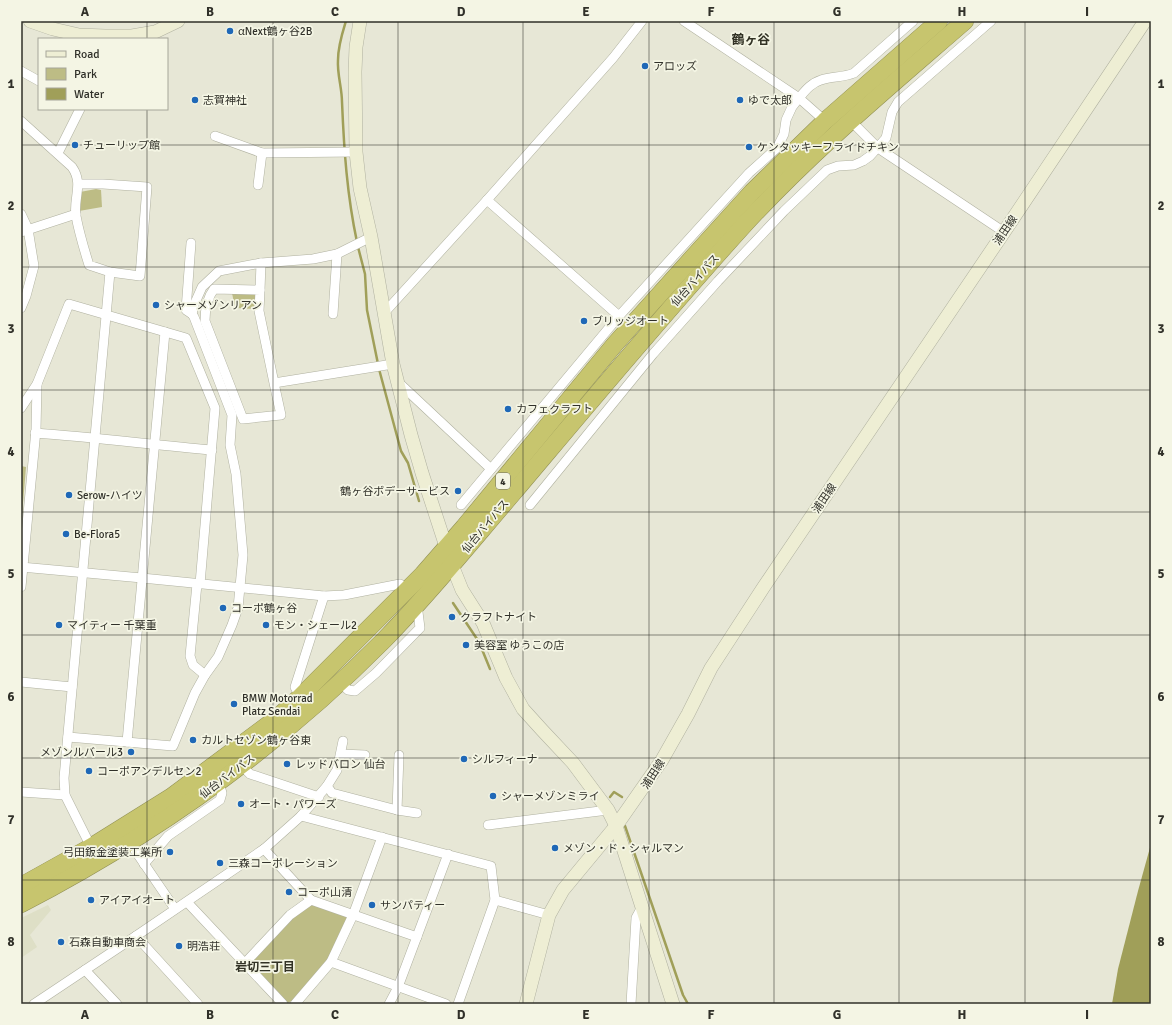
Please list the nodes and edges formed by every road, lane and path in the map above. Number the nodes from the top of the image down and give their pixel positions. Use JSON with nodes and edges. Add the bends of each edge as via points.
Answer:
{"nodes":[{"id":1,"x":30,"y":21,"type":"edge"},
{"id":2,"x":178,"y":21,"type":"edge"},
{"id":3,"x":360,"y":21,"type":"edge"},
{"id":4,"x":642,"y":21,"type":"edge"},
{"id":5,"x":684,"y":21,"type":"edge"},
{"id":6,"x":913,"y":21,"type":"edge"},
{"id":7,"x":939,"y":21,"type":"edge"},
{"id":8,"x":965,"y":21,"type":"edge"},
{"id":9,"x":991,"y":21,"type":"edge"},
{"id":10,"x":1145,"y":21,"type":"edge"},
{"id":11,"x":21,"y":71,"type":"edge"},
{"id":12,"x":38,"y":81,"type":"edge"},
{"id":13,"x":799,"y":98,"type":"junction"},
{"id":14,"x":80,"y":110,"type":"edge"},
{"id":15,"x":850,"y":120,"type":"junction"},
{"id":16,"x":21,"y":121,"type":"edge"},
{"id":17,"x":826,"y":121,"type":"junction"},
{"id":18,"x":215,"y":136,"type":"dead end"},
{"id":19,"x":878,"y":148,"type":"junction"},
{"id":20,"x":349,"y":152,"type":"junction"},
{"id":21,"x":58,"y":153,"type":"junction"},
{"id":22,"x":262,"y":153,"type":"junction"},
{"id":23,"x":78,"y":184,"type":"junction"},
{"id":24,"x":258,"y":185,"type":"dead end"},
{"id":25,"x":487,"y":200,"type":"junction"},
{"id":26,"x":21,"y":214,"type":"edge"},
{"id":27,"x":76,"y":214,"type":"junction"},
{"id":28,"x":25,"y":230,"type":"edge"},
{"id":29,"x":1004,"y":232,"type":"junction"},
{"id":30,"x":362,"y":242,"type":"junction"},
{"id":31,"x":191,"y":243,"type":"dead end"},
{"id":32,"x":337,"y":254,"type":"junction"},
{"id":33,"x":261,"y":263,"type":"junction"},
{"id":34,"x":110,"y":272,"type":"junction"},
{"id":35,"x":260,"y":290,"type":"junction"},
{"id":36,"x":21,"y":308,"type":"edge"},
{"id":37,"x":385,"y":312,"type":"junction"},
{"id":38,"x":107,"y":314,"type":"junction"},
{"id":39,"x":192,"y":314,"type":"junction"},
{"id":40,"x":333,"y":314,"type":"dead end"},
{"id":41,"x":619,"y":316,"type":"junction"},
{"id":42,"x":165,"y":332,"type":"junction"},
{"id":43,"x":589,"y":363,"type":"junction"},
{"id":44,"x":383,"y":365,"type":"junction"},
{"id":45,"x":397,"y":381,"type":"junction"},
{"id":46,"x":274,"y":382,"type":"junction"},
{"id":47,"x":37,"y":384,"type":"junction"},
{"id":48,"x":21,"y":408,"type":"edge"},
{"id":49,"x":36,"y":433,"type":"junction"},
{"id":50,"x":95,"y":437,"type":"junction"},
{"id":51,"x":155,"y":445,"type":"junction"},
{"id":52,"x":212,"y":450,"type":"junction"},
{"id":53,"x":491,"y":469,"type":"junction"},
{"id":54,"x":530,"y":504,"type":"dead end"},
{"id":55,"x":461,"y":505,"type":"dead end"},
{"id":56,"x":446,"y":547,"type":"junction"},
{"id":57,"x":452,"y":565,"type":"junction"},
{"id":58,"x":22,"y":567,"type":"edge"},
{"id":59,"x":82,"y":573,"type":"junction"},
{"id":60,"x":142,"y":578,"type":"junction"},
{"id":61,"x":198,"y":584,"type":"junction"},
{"id":62,"x":21,"y":587,"type":"edge"},
{"id":63,"x":240,"y":588,"type":"junction"},
{"id":64,"x":324,"y":596,"type":"junction"},
{"id":65,"x":412,"y":598,"type":"junction"},
{"id":66,"x":205,"y":674,"type":"junction"},
{"id":67,"x":21,"y":682,"type":"edge"},
{"id":68,"x":72,"y":687,"type":"junction"},
{"id":69,"x":300,"y":697,"type":"junction"},
{"id":70,"x":68,"y":737,"type":"junction"},
{"id":71,"x":343,"y":741,"type":"dead end"},
{"id":72,"x":127,"y":742,"type":"junction"},
{"id":73,"x":341,"y":754,"type":"junction"},
{"id":74,"x":365,"y":755,"type":"dead end"},
{"id":75,"x":397,"y":760,"type":"dead end"},
{"id":76,"x":241,"y":765,"type":"junction"},
{"id":77,"x":219,"y":783,"type":"junction"},
{"id":78,"x":327,"y":786,"type":"junction"},
{"id":79,"x":21,"y":792,"type":"edge"},
{"id":80,"x":65,"y":795,"type":"junction"},
{"id":81,"x":319,"y":796,"type":"junction"},
{"id":82,"x":397,"y":810,"type":"junction"},
{"id":83,"x":608,"y":810,"type":"junction"},
{"id":84,"x":416,"y":813,"type":"dead end"},
{"id":85,"x":301,"y":816,"type":"junction"},
{"id":86,"x":488,"y":825,"type":"dead end"},
{"id":87,"x":616,"y":826,"type":"junction"},
{"id":88,"x":382,"y":837,"type":"junction"},
{"id":89,"x":130,"y":843,"type":"junction"},
{"id":90,"x":90,"y":847,"type":"junction"},
{"id":91,"x":264,"y":849,"type":"junction"},
{"id":92,"x":448,"y":854,"type":"junction"},
{"id":93,"x":144,"y":864,"type":"junction"},
{"id":94,"x":21,"y":886,"type":"edge"},
{"id":95,"x":311,"y":900,"type":"junction"},
{"id":96,"x":495,"y":900,"type":"junction"},
{"id":97,"x":186,"y":902,"type":"junction"},
{"id":98,"x":21,"y":904,"type":"edge"},
{"id":99,"x":642,"y":907,"type":"junction"},
{"id":100,"x":175,"y":909,"type":"junction"},
{"id":101,"x":353,"y":915,"type":"junction"},
{"id":102,"x":549,"y":915,"type":"junction"},
{"id":103,"x":136,"y":936,"type":"junction"},
{"id":104,"x":417,"y":937,"type":"junction"},
{"id":105,"x":331,"y":962,"type":"junction"},
{"id":106,"x":244,"y":964,"type":"junction"},
{"id":107,"x":85,"y":970,"type":"junction"},
{"id":108,"x":398,"y":987,"type":"junction"},
{"id":109,"x":38,"y":1003,"type":"edge"},
{"id":110,"x":117,"y":1004,"type":"edge"},
{"id":111,"x":198,"y":1004,"type":"edge"},
{"id":112,"x":283,"y":1004,"type":"edge"},
{"id":113,"x":295,"y":1004,"type":"edge"},
{"id":114,"x":389,"y":1004,"type":"edge"},
{"id":115,"x":446,"y":1004,"type":"edge"},
{"id":116,"x":458,"y":1004,"type":"edge"},
{"id":117,"x":526,"y":1004,"type":"edge"},
{"id":118,"x":631,"y":1004,"type":"edge"},
{"id":119,"x":673,"y":1004,"type":"edge"}],
"edges":[{"from":1,"to":2,"type":"street","via":[[79,35],[132,36],[155,32]]},
{"from":3,"to":20,"type":"street"},
{"from":4,"to":25,"type":"street","via":[[613,58]]},
{"from":5,"to":13,"type":"street"},
{"from":6,"to":13,"type":"street","via":[[854,73],[820,80]]},
{"from":7,"to":17,"type":"highway","name":"仙台バイパス","number":"4"},
{"from":8,"to":15,"type":"highway","name":"仙台バイパス","number":"4"},
{"from":9,"to":19,"type":"street","via":[[898,102],[892,112],[886,138]]},
{"from":10,"to":29,"type":"street","name":"浦田線"},
{"from":11,"to":12,"type":"street"},
{"from":13,"to":17,"type":"street"},
{"from":13,"to":41,"type":"street","via":[[786,120],[784,134],[777,148],[749,173]]},
{"from":14,"to":21,"type":"street"},
{"from":15,"to":19,"type":"street"},
{"from":15,"to":57,"type":"highway","name":"仙台バイパス","number":"4","via":[[745,224],[613,373]]},
{"from":16,"to":21,"type":"street"},
{"from":17,"to":43,"type":"highway","name":"仙台バイパス","number":"4","via":[[752,192],[694,256]]},
{"from":18,"to":22,"type":"street"},
{"from":19,"to":29,"type":"street"},
{"from":19,"to":54,"type":"street","via":[[864,161],[827,170],[784,211],[653,354]]},
{"from":20,"to":22,"type":"street"},
{"from":20,"to":30,"type":"street","via":[[360,188]]},
{"from":21,"to":23,"type":"street","via":[[76,172]]},
{"from":22,"to":24,"type":"street"},
{"from":23,"to":27,"type":"street"},
{"from":23,"to":34,"type":"street","via":[[147,187],[140,276]]},
{"from":25,"to":37,"type":"street"},
{"from":25,"to":41,"type":"street"},
{"from":26,"to":28,"type":"street"},
{"from":27,"to":28,"type":"street"},
{"from":27,"to":34,"type":"street","via":[[89,265]]},
{"from":28,"to":36,"type":"street","via":[[34,266]]},
{"from":29,"to":87,"type":"street","name":"浦田線","via":[[763,588],[712,668],[662,760]]},
{"from":30,"to":32,"type":"street"},
{"from":30,"to":37,"type":"street"},
{"from":31,"to":39,"type":"street","via":[[186,310]]},
{"from":32,"to":33,"type":"street","via":[[313,259]]},
{"from":32,"to":40,"type":"street","via":[[339,297]]},
{"from":33,"to":35,"type":"street"},
{"from":33,"to":39,"type":"street","via":[[220,271],[202,287]]},
{"from":34,"to":38,"type":"street"},
{"from":35,"to":46,"type":"street","via":[[259,311]]},
{"from":35,"to":46,"type":"street","via":[[214,289],[206,306],[205,321],[243,419],[281,415]]},
{"from":37,"to":44,"type":"street"},
{"from":38,"to":42,"type":"street"},
{"from":38,"to":47,"type":"street","via":[[68,304]]},
{"from":38,"to":50,"type":"street"},
{"from":39,"to":63,"type":"street","via":[[232,415],[230,445],[236,474],[243,555]]},
{"from":41,"to":43,"type":"street"},
{"from":42,"to":51,"type":"street"},
{"from":42,"to":52,"type":"street","via":[[186,338],[215,408]]},
{"from":43,"to":53,"type":"street"},
{"from":43,"to":56,"type":"highway","name":"仙台バイパス","number":"4","via":[[469,521]]},
{"from":44,"to":45,"type":"street"},
{"from":44,"to":46,"type":"street"},
{"from":45,"to":53,"type":"street"},
{"from":45,"to":56,"type":"street"},
{"from":47,"to":48,"type":"street"},
{"from":47,"to":49,"type":"street"},
{"from":49,"to":50,"type":"street"},
{"from":49,"to":58,"type":"street"},
{"from":50,"to":51,"type":"street"},
{"from":50,"to":59,"type":"street"},
{"from":51,"to":52,"type":"street"},
{"from":51,"to":60,"type":"street"},
{"from":52,"to":61,"type":"street"},
{"from":53,"to":55,"type":"street"},
{"from":56,"to":57,"type":"street"},
{"from":56,"to":65,"type":"highway","name":"仙台バイパス","number":"4"},
{"from":57,"to":65,"type":"highway","name":"仙台バイパス","number":"4"},
{"from":57,"to":83,"type":"street","via":[[462,590],[483,623],[506,678],[523,709],[573,762]]},
{"from":58,"to":59,"type":"street"},
{"from":58,"to":62,"type":"street"},
{"from":59,"to":60,"type":"street"},
{"from":59,"to":68,"type":"street"},
{"from":60,"to":61,"type":"street"},
{"from":60,"to":72,"type":"street"},
{"from":61,"to":63,"type":"street"},
{"from":61,"to":66,"type":"street","via":[[190,656],[193,665]]},
{"from":63,"to":64,"type":"street"},
{"from":63,"to":66,"type":"street","via":[[238,608],[232,625],[218,657]]},
{"from":64,"to":65,"type":"street","via":[[344,595],[400,584]]},
{"from":64,"to":69,"type":"street","via":[[295,687]]},
{"from":65,"to":69,"type":"highway","name":"仙台バイパス","number":"4"},
{"from":65,"to":76,"type":"highway","name":"仙台バイパス","number":"4","via":[[384,640],[290,726]]},
{"from":66,"to":72,"type":"street","via":[[173,746]]},
{"from":67,"to":68,"type":"street"},
{"from":68,"to":70,"type":"street"},
{"from":69,"to":90,"type":"highway","name":"仙台バイパス","number":"4","via":[[277,718],[171,797]]},
{"from":70,"to":72,"type":"street"},
{"from":70,"to":80,"type":"street"},
{"from":71,"to":73,"type":"street"},
{"from":73,"to":74,"type":"street"},
{"from":73,"to":78,"type":"street","via":[[337,770]]},
{"from":75,"to":82,"type":"street"},
{"from":76,"to":77,"type":"highway","name":"仙台バイパス","number":"4"},
{"from":76,"to":81,"type":"street","via":[[250,774]]},
{"from":77,"to":89,"type":"highway","name":"仙台バイパス","number":"4"},
{"from":77,"to":93,"type":"street","via":[[222,793],[220,800],[168,836]]},
{"from":78,"to":81,"type":"street"},
{"from":78,"to":82,"type":"street","via":[[332,793]]},
{"from":79,"to":80,"type":"street"},
{"from":80,"to":90,"type":"street"},
{"from":81,"to":85,"type":"street"},
{"from":82,"to":84,"type":"street"},
{"from":83,"to":86,"type":"street"},
{"from":83,"to":87,"type":"street"},
{"from":85,"to":88,"type":"street"},
{"from":85,"to":91,"type":"street"},
{"from":87,"to":99,"type":"street"},
{"from":87,"to":102,"type":"street","name":"浦田線","via":[[563,890]]},
{"from":88,"to":92,"type":"street"},
{"from":88,"to":101,"type":"street"},
{"from":89,"to":93,"type":"street"},
{"from":89,"to":98,"type":"highway","name":"仙台バイパス","number":"4"},
{"from":90,"to":94,"type":"highway","name":"仙台バイパス","number":"4"},
{"from":91,"to":95,"type":"street"},
{"from":91,"to":97,"type":"street"},
{"from":92,"to":96,"type":"street","via":[[491,866]]},
{"from":92,"to":104,"type":"street"},
{"from":93,"to":100,"type":"street"},
{"from":95,"to":101,"type":"street"},
{"from":95,"to":106,"type":"street","via":[[290,916]]},
{"from":96,"to":102,"type":"street"},
{"from":96,"to":116,"type":"street"},
{"from":97,"to":100,"type":"street"},
{"from":97,"to":106,"type":"street"},
{"from":99,"to":118,"type":"street","via":[[636,918]]},
{"from":99,"to":119,"type":"street"},
{"from":100,"to":103,"type":"street"},
{"from":101,"to":104,"type":"street"},
{"from":101,"to":105,"type":"street"},
{"from":102,"to":117,"type":"street","name":"浦田線"},
{"from":103,"to":107,"type":"street"},
{"from":103,"to":111,"type":"street"},
{"from":104,"to":108,"type":"street"},
{"from":105,"to":108,"type":"street"},
{"from":105,"to":113,"type":"street"},
{"from":106,"to":112,"type":"street"},
{"from":107,"to":109,"type":"street"},
{"from":107,"to":110,"type":"street"},
{"from":108,"to":114,"type":"street"},
{"from":108,"to":115,"type":"street"}]}
